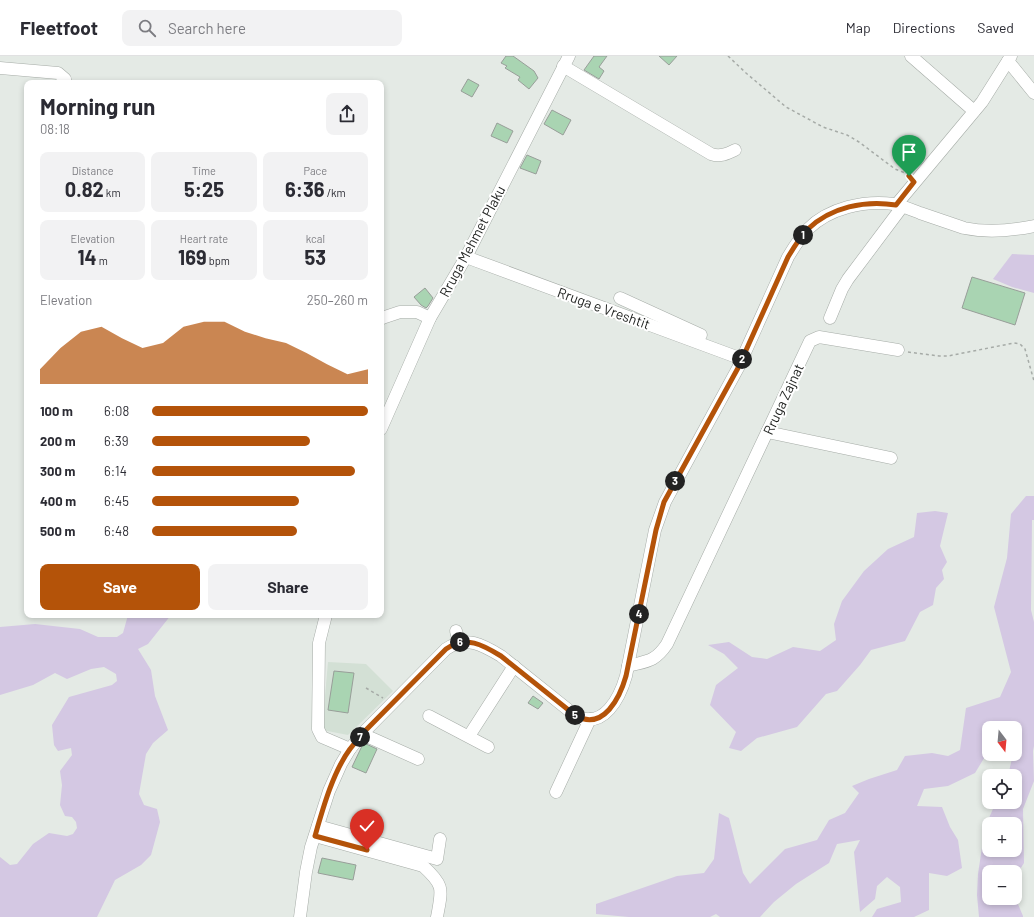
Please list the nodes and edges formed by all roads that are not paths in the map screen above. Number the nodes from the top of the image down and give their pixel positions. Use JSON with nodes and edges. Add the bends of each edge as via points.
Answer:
{"nodes":[{"id":1,"x":911,"y":56,"type":"edge"},
{"id":2,"x":1010,"y":58,"type":"edge"},
{"id":3,"x":566,"y":61,"type":"edge"},
{"id":4,"x":0,"y":68,"type":"edge"},
{"id":5,"x":65,"y":80,"type":"edge"},
{"id":6,"x":1034,"y":93,"type":"edge"},
{"id":7,"x":974,"y":111,"type":"junction"},
{"id":8,"x":735,"y":150,"type":"dead end"},
{"id":9,"x":899,"y":206,"type":"junction"},
{"id":10,"x":1034,"y":226,"type":"edge"},
{"id":11,"x":466,"y":256,"type":"junction"},
{"id":12,"x":620,"y":298,"type":"dead end"},
{"id":13,"x":384,"y":318,"type":"edge"},
{"id":14,"x":430,"y":318,"type":"junction"},
{"id":15,"x":830,"y":318,"type":"dead end"},
{"id":16,"x":898,"y":350,"type":"road end"},
{"id":17,"x":744,"y":355,"type":"junction"},
{"id":18,"x":384,"y":422,"type":"edge"},
{"id":19,"x":767,"y":432,"type":"junction"},
{"id":20,"x":891,"y":458,"type":"dead end"},
{"id":21,"x":325,"y":618,"type":"edge"},
{"id":22,"x":514,"y":666,"type":"junction"},
{"id":23,"x":628,"y":666,"type":"junction"},
{"id":24,"x":429,"y":716,"type":"dead end"},
{"id":25,"x":590,"y":719,"type":"junction"},
{"id":26,"x":362,"y":734,"type":"junction"},
{"id":27,"x":469,"y":736,"type":"junction"},
{"id":28,"x":488,"y":747,"type":"dead end"},
{"id":29,"x":350,"y":749,"type":"junction"},
{"id":30,"x":418,"y":759,"type":"dead end"},
{"id":31,"x":556,"y":792,"type":"dead end"},
{"id":32,"x":316,"y":831,"type":"junction"},
{"id":33,"x":440,"y":839,"type":"dead end"},
{"id":34,"x":300,"y":917,"type":"edge"},
{"id":35,"x":437,"y":917,"type":"edge"}],
"edges":[{"from":1,"to":7,"type":"street"},
{"from":2,"to":6,"type":"street"},
{"from":2,"to":7,"type":"street"},
{"from":3,"to":8,"type":"street","via":[[711,154],[716,156]]},
{"from":3,"to":11,"type":"street","name":"Rruga Mehmet Plaku"},
{"from":4,"to":5,"type":"street","via":[[58,73]]},
{"from":7,"to":9,"type":"street","via":[[914,182]]},
{"from":9,"to":10,"type":"street","via":[[975,230],[999,231]]},
{"from":9,"to":15,"type":"street","via":[[848,279]]},
{"from":9,"to":17,"type":"street","via":[[861,204],[831,213],[818,220],[797,242],[788,257]]},
{"from":11,"to":14,"type":"street","name":"Rruga Mehmet Plaku"},
{"from":11,"to":17,"type":"street","name":"Rruga e Vreshtit"},
{"from":12,"to":17,"type":"street"},
{"from":13,"to":14,"type":"street","via":[[400,312],[417,312]]},
{"from":14,"to":18,"type":"street","name":"Rruga Mehmet Plaku"},
{"from":16,"to":19,"type":"street","name":"Rruga Zajnat","via":[[819,337],[810,341]]},
{"from":17,"to":23,"type":"street","via":[[664,502]]},
{"from":19,"to":20,"type":"street"},
{"from":19,"to":23,"type":"street","name":"Rruga Zajnat","via":[[666,644],[657,656]]},
{"from":21,"to":29,"type":"street","via":[[320,643],[318,729],[322,738]]},
{"from":22,"to":25,"type":"street","via":[[576,716]]},
{"from":22,"to":26,"type":"street","via":[[501,656],[482,646],[465,642],[457,636],[452,645]]},
{"from":22,"to":27,"type":"street"},
{"from":23,"to":25,"type":"street","via":[[620,694],[610,709],[601,716]]},
{"from":24,"to":27,"type":"street"},
{"from":25,"to":31,"type":"street"},
{"from":26,"to":29,"type":"street"},
{"from":26,"to":30,"type":"street"},
{"from":27,"to":28,"type":"street"},
{"from":29,"to":32,"type":"street","via":[[329,791]]},
{"from":32,"to":33,"type":"street","via":[[437,859]]},
{"from":32,"to":34,"type":"street","via":[[306,872]]},
{"from":32,"to":35,"type":"street","via":[[423,866],[440,886]]}]}
